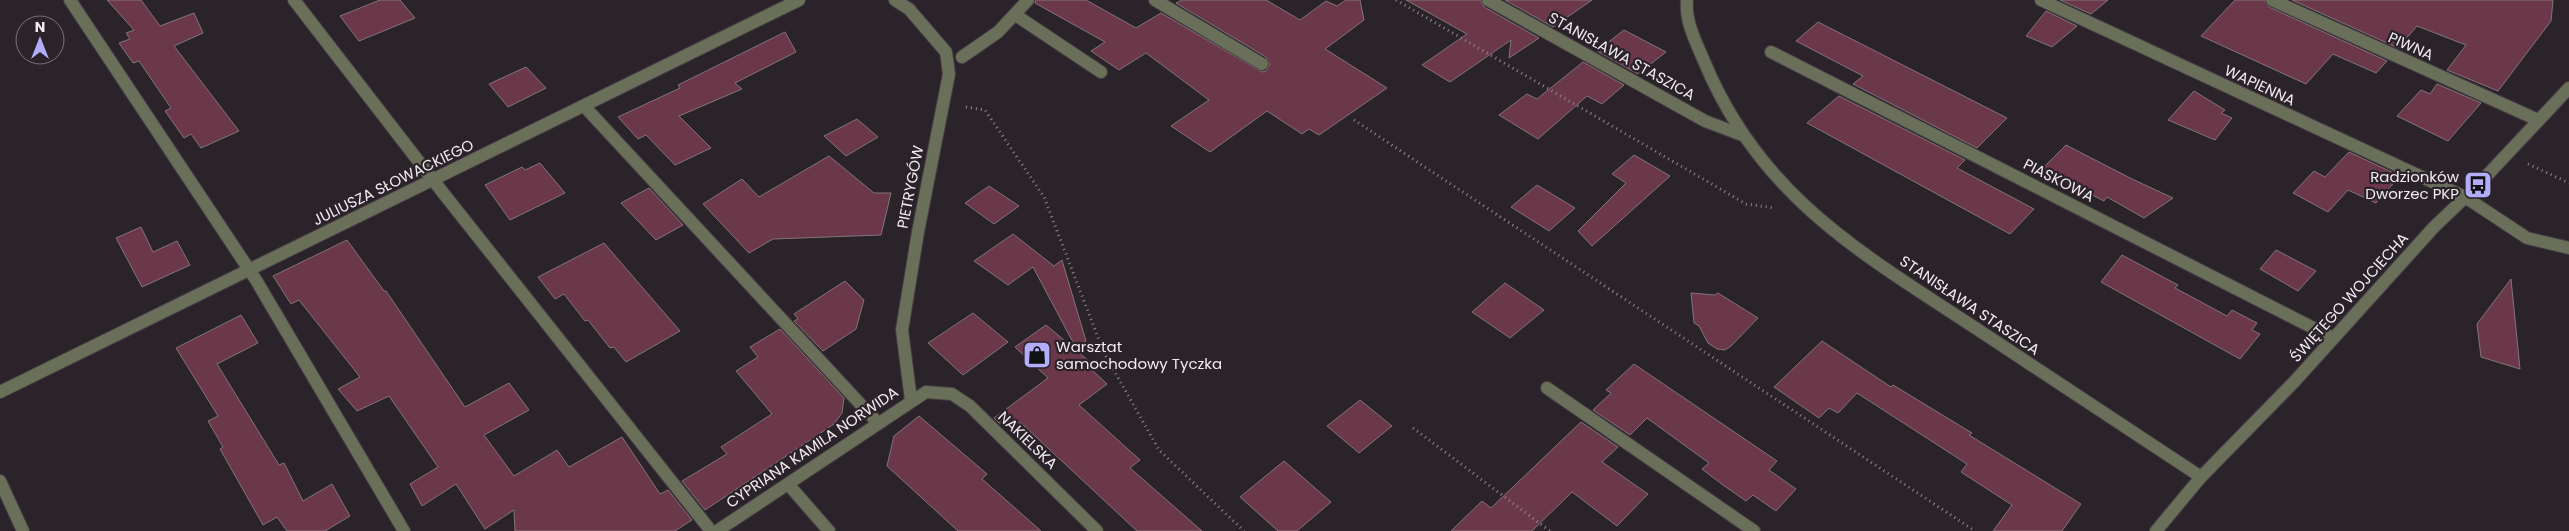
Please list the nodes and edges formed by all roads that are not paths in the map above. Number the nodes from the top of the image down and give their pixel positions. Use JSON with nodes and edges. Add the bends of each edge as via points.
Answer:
{"nodes":[{"id":1,"x":70,"y":0,"type":"edge"},
{"id":2,"x":294,"y":0,"type":"edge"},
{"id":3,"x":799,"y":0,"type":"edge"},
{"id":4,"x":895,"y":0,"type":"edge"},
{"id":5,"x":1028,"y":0,"type":"edge"},
{"id":6,"x":1155,"y":0,"type":"edge"},
{"id":7,"x":1488,"y":0,"type":"edge"},
{"id":8,"x":1687,"y":0,"type":"edge"},
{"id":9,"x":2042,"y":0,"type":"edge"},
{"id":10,"x":2272,"y":0,"type":"edge"},
{"id":11,"x":1017,"y":16,"type":"junction"},
{"id":12,"x":1771,"y":52,"type":"dead end"},
{"id":13,"x":962,"y":57,"type":"dead end"},
{"id":14,"x":1262,"y":64,"type":"dead end"},
{"id":15,"x":1102,"y":72,"type":"dead end"},
{"id":16,"x":2569,"y":89,"type":"edge"},
{"id":17,"x":584,"y":106,"type":"junction"},
{"id":18,"x":2538,"y":120,"type":"junction"},
{"id":19,"x":1742,"y":135,"type":"junction"},
{"id":20,"x":434,"y":180,"type":"junction"},
{"id":21,"x":2465,"y":197,"type":"junction"},
{"id":22,"x":2569,"y":248,"type":"edge"},
{"id":23,"x":248,"y":270,"type":"junction"},
{"id":24,"x":2333,"y":338,"type":"junction"},
{"id":25,"x":1547,"y":388,"type":"dead end"},
{"id":26,"x":0,"y":392,"type":"edge"},
{"id":27,"x":926,"y":392,"type":"joint"},
{"id":28,"x":911,"y":400,"type":"junction"},
{"id":29,"x":877,"y":422,"type":"junction"},
{"id":30,"x":2201,"y":478,"type":"junction"},
{"id":31,"x":0,"y":481,"type":"edge"},
{"id":32,"x":788,"y":484,"type":"junction"},
{"id":33,"x":23,"y":531,"type":"edge"},
{"id":34,"x":404,"y":531,"type":"edge"},
{"id":35,"x":711,"y":531,"type":"edge"},
{"id":36,"x":717,"y":531,"type":"edge"},
{"id":37,"x":829,"y":531,"type":"edge"},
{"id":38,"x":1097,"y":531,"type":"edge"},
{"id":39,"x":1754,"y":531,"type":"edge"},
{"id":40,"x":2156,"y":531,"type":"edge"}],
"edges":[{"from":1,"to":23,"type":"street"},
{"from":2,"to":20,"type":"street"},
{"from":3,"to":17,"type":"street","name":"JULIUSZA SŁOWACKIEGO"},
{"from":4,"to":28,"type":"street","name":"PIETRYGÓW","via":[[909,9],[946,52],[949,74],[902,330]]},
{"from":5,"to":11,"type":"street"},
{"from":6,"to":14,"type":"street"},
{"from":7,"to":19,"type":"street","name":"STANISŁAWA STASZICA","via":[[1705,121]]},
{"from":8,"to":19,"type":"street","name":"STANISŁAWA STASZICA","via":[[1693,34],[1705,64]]},
{"from":9,"to":21,"type":"street","name":"WAPIENNA"},
{"from":10,"to":18,"type":"street","name":"PIWNA"},
{"from":11,"to":13,"type":"street","via":[[986,43]]},
{"from":11,"to":15,"type":"street"},
{"from":12,"to":24,"type":"street","name":"PIASKOWA"},
{"from":16,"to":18,"type":"street","name":"ŚWIĘTEGO WOJCIECHA"},
{"from":17,"to":20,"type":"street","name":"JULIUSZA SŁOWACKIEGO"},
{"from":17,"to":29,"type":"street"},
{"from":18,"to":21,"type":"street","name":"ŚWIĘTEGO WOJCIECHA"},
{"from":19,"to":30,"type":"street","name":"STANISŁAWA STASZICA","via":[[1762,163],[1799,202],[1851,245]]},
{"from":20,"to":23,"type":"street","name":"JULIUSZA SŁOWACKIEGO"},
{"from":20,"to":35,"type":"street"},
{"from":21,"to":22,"type":"street","name":"WAPIENNA","via":[[2527,238]]},
{"from":21,"to":24,"type":"street","name":"ŚWIĘTEGO WOJCIECHA"},
{"from":23,"to":26,"type":"street","name":"JULIUSZA SŁOWACKIEGO"},
{"from":23,"to":34,"type":"street"},
{"from":24,"to":30,"type":"street","name":"ŚWIĘTEGO WOJCIECHA"},
{"from":25,"to":39,"type":"street"},
{"from":27,"to":28,"type":"street","name":"CYPRIANA KAMILA NORWIDA"},
{"from":27,"to":38,"type":"street","name":"NAKIELSKA","via":[[952,394],[970,406]]},
{"from":28,"to":29,"type":"street","name":"CYPRIANA KAMILA NORWIDA"},
{"from":29,"to":32,"type":"street","name":"CYPRIANA KAMILA NORWIDA"},
{"from":30,"to":40,"type":"street","name":"ŚWIĘTEGO WOJCIECHA"},
{"from":31,"to":33,"type":"street"},
{"from":32,"to":36,"type":"street","name":"CYPRIANA KAMILA NORWIDA"},
{"from":32,"to":37,"type":"street"}]}
